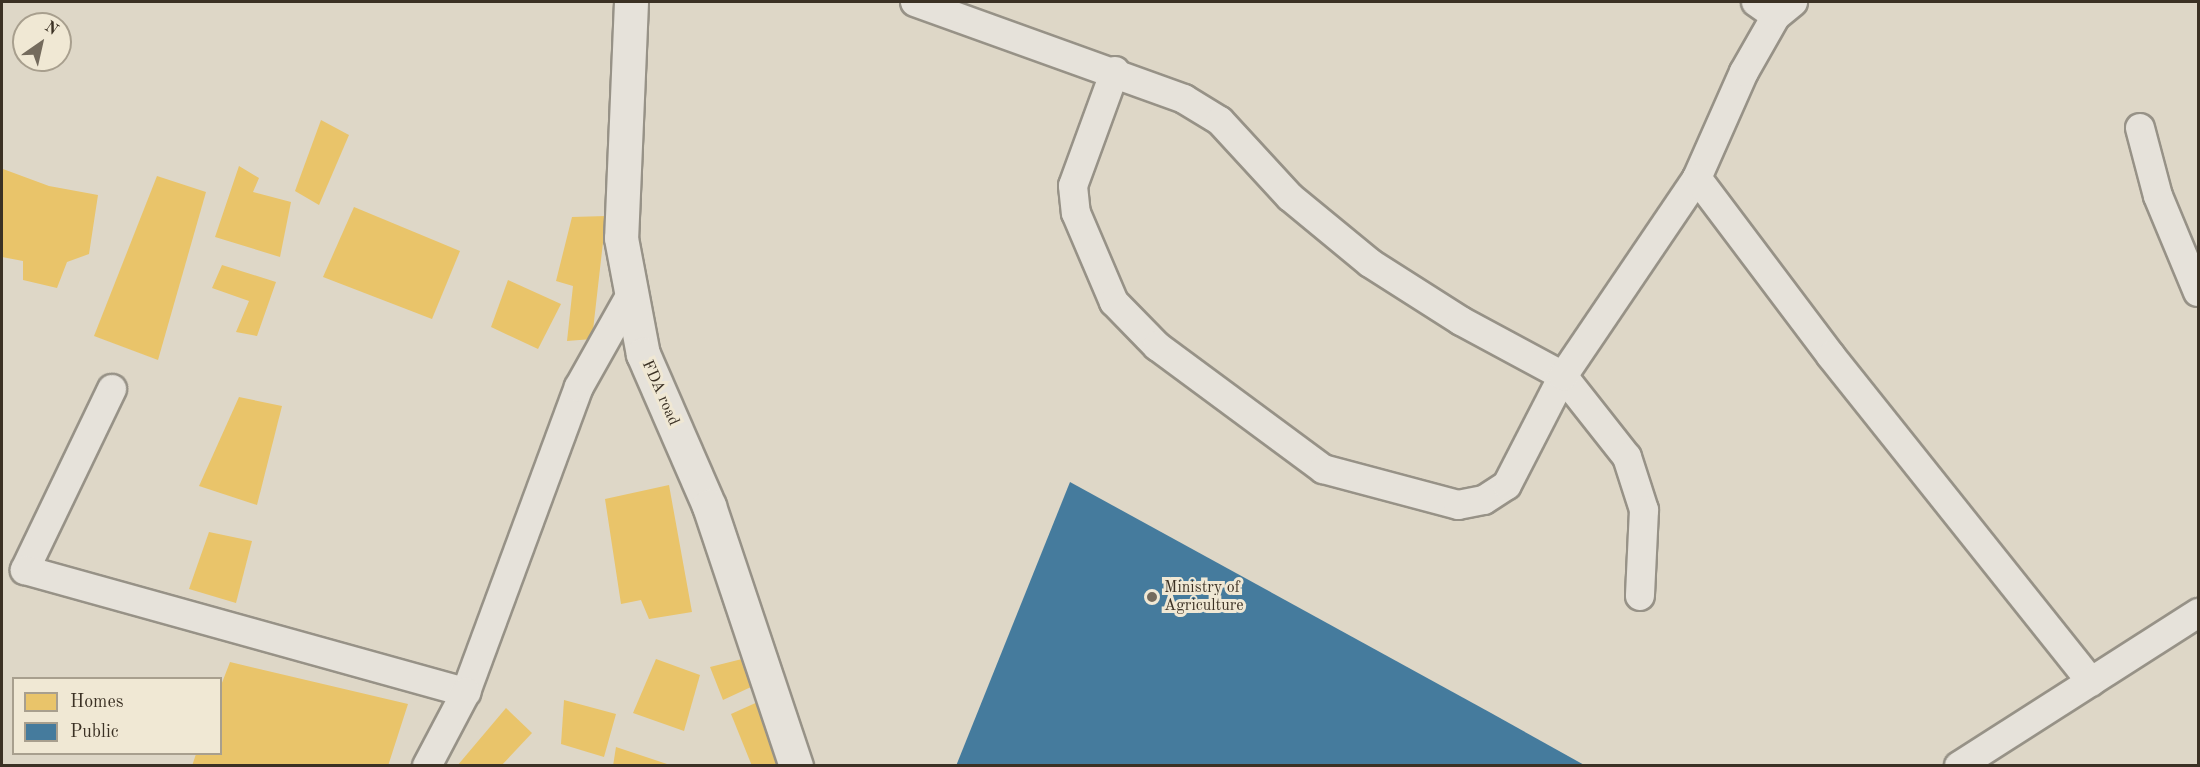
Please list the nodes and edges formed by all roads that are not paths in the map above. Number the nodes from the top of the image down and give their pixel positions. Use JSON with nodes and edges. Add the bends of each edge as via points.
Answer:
{"nodes":[{"id":1,"x":631,"y":2,"type":"edge"},
{"id":2,"x":915,"y":2,"type":"edge"},
{"id":3,"x":1775,"y":6,"type":"edge"},
{"id":4,"x":1115,"y":71,"type":"junction"},
{"id":5,"x":2140,"y":128,"type":"dead end"},
{"id":6,"x":1697,"y":178,"type":"junction"},
{"id":7,"x":2199,"y":292,"type":"edge"},
{"id":8,"x":630,"y":296,"type":"junction"},
{"id":9,"x":1563,"y":376,"type":"junction"},
{"id":10,"x":112,"y":389,"type":"dead end"},
{"id":11,"x":1640,"y":596,"type":"dead end"},
{"id":12,"x":2199,"y":614,"type":"edge"},
{"id":13,"x":2091,"y":682,"type":"junction"},
{"id":14,"x":466,"y":692,"type":"junction"},
{"id":15,"x":428,"y":765,"type":"edge"},
{"id":16,"x":796,"y":765,"type":"edge"},
{"id":17,"x":1959,"y":765,"type":"edge"}],
"edges":[{"from":1,"to":8,"type":"street","name":"FDA road","via":[[621,238]]},
{"from":2,"to":4,"type":"street"},
{"from":3,"to":6,"type":"street"},
{"from":4,"to":9,"type":"street","via":[[1184,99],[1220,121],[1290,197],[1370,263],[1461,321]]},
{"from":4,"to":9,"type":"street","via":[[1073,186],[1076,213],[1114,302],[1157,346],[1323,469],[1458,505],[1484,500],[1507,485]]},
{"from":5,"to":7,"type":"street","via":[[2158,196]]},
{"from":6,"to":9,"type":"street"},
{"from":6,"to":13,"type":"street","via":[[1831,356]]},
{"from":8,"to":14,"type":"street","via":[[579,387]]},
{"from":8,"to":16,"type":"street","name":"FDA road","via":[[643,354],[709,506]]},
{"from":9,"to":11,"type":"street","via":[[1627,457],[1644,510]]},
{"from":10,"to":14,"type":"street","via":[[25,570]]},
{"from":12,"to":13,"type":"street"},
{"from":13,"to":17,"type":"street"},
{"from":14,"to":15,"type":"street"}]}
